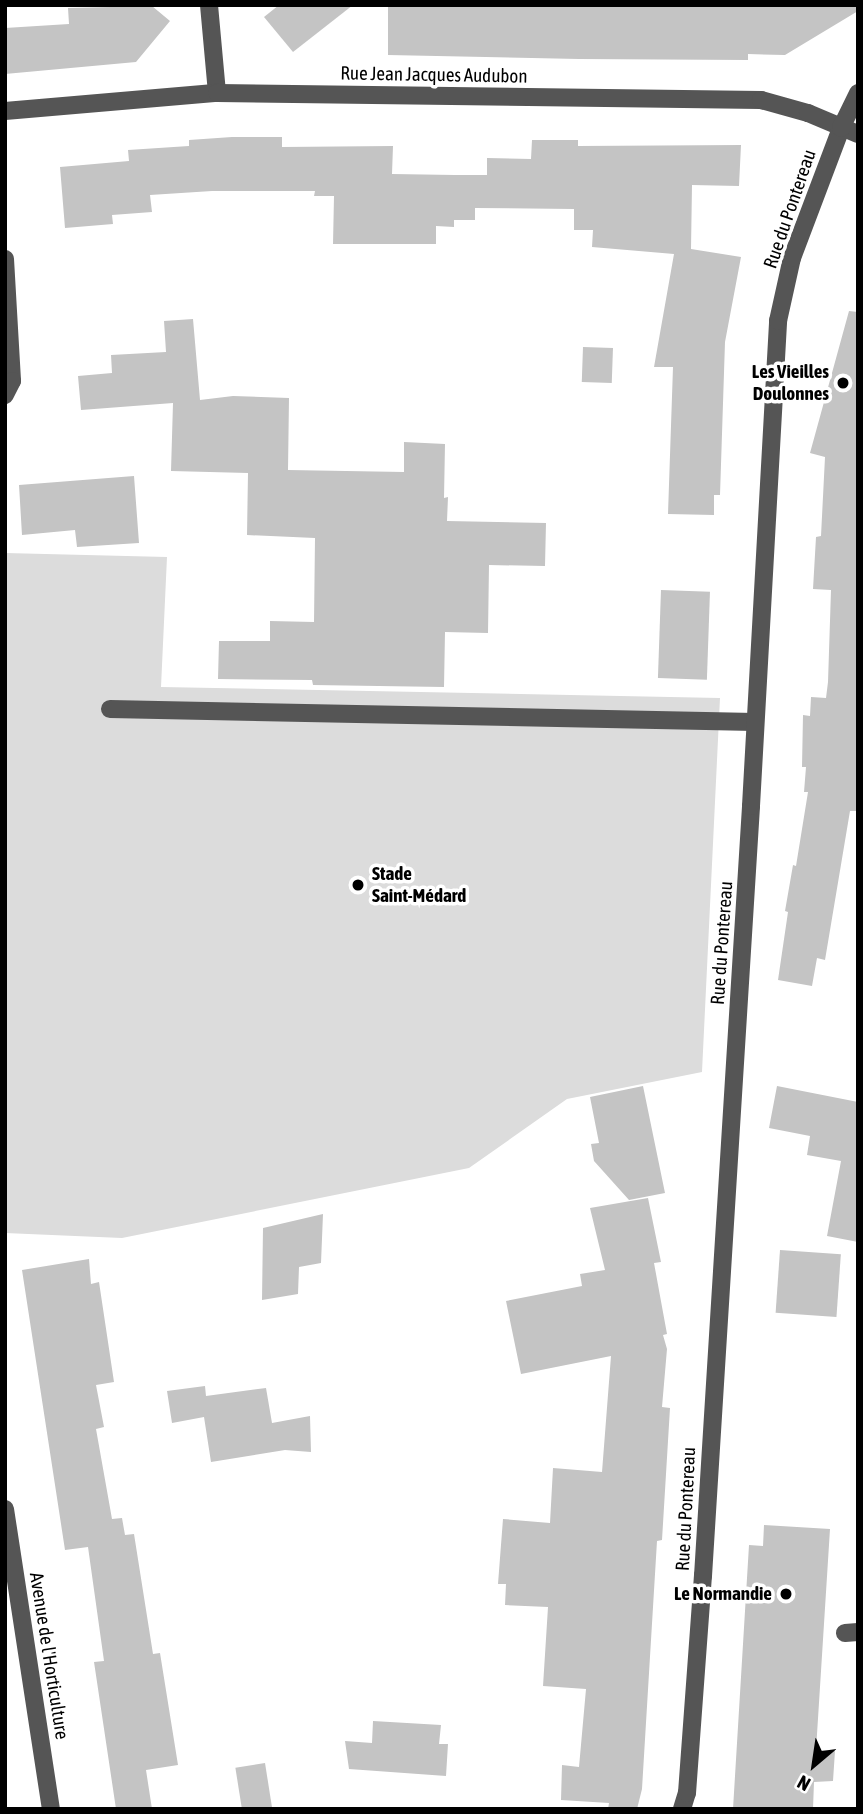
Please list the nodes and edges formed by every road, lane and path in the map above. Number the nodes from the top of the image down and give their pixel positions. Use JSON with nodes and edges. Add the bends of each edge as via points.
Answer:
{"nodes":[{"id":1,"x":209,"y":5,"type":"edge"},
{"id":2,"x":217,"y":93,"type":"junction"},
{"id":3,"x":858,"y":93,"type":"edge"},
{"id":4,"x":5,"y":111,"type":"edge"},
{"id":5,"x":849,"y":131,"type":"edge"},
{"id":6,"x":5,"y":260,"type":"edge"},
{"id":7,"x":5,"y":395,"type":"edge"},
{"id":8,"x":110,"y":709,"type":"dead end"},
{"id":9,"x":755,"y":722,"type":"junction"},
{"id":10,"x":5,"y":1509,"type":"edge"},
{"id":11,"x":51,"y":1809,"type":"edge"},
{"id":12,"x":682,"y":1809,"type":"edge"}],
"edges":[{"from":1,"to":2,"type":"street"},
{"from":2,"to":4,"type":"street","name":"Rue Jean Jacques Audubon"},
{"from":2,"to":5,"type":"street","name":"Rue Jean Jacques Audubon","via":[[761,100]]},
{"from":3,"to":5,"type":"street","name":"Rue du Pontereau"},
{"from":5,"to":9,"type":"street","name":"Rue du Pontereau","via":[[792,258],[778,321]]},
{"from":6,"to":7,"type":"street","via":[[12,382]]},
{"from":8,"to":9,"type":"street"},
{"from":9,"to":12,"type":"street","name":"Rue du Pontereau","via":[[703,1576],[687,1793]]},
{"from":10,"to":11,"type":"street","name":"Avenue de l'Horticulture"}]}
